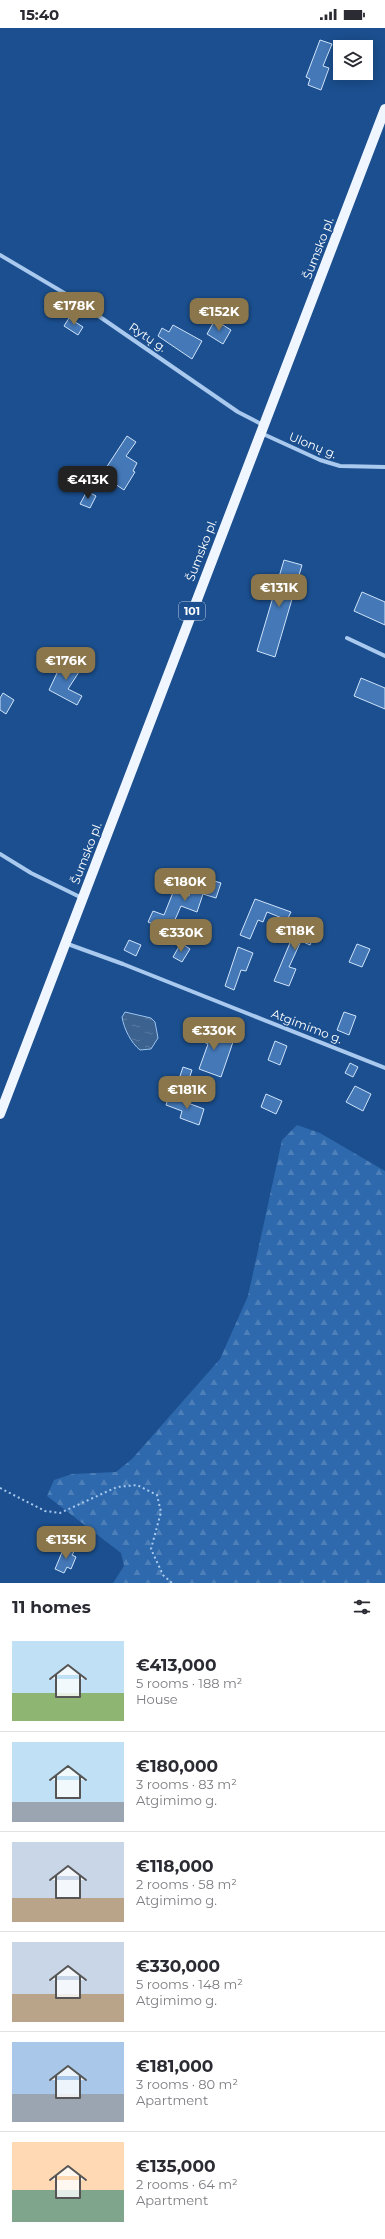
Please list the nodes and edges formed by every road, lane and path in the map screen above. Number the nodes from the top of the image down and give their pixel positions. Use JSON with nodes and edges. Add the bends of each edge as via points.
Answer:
{"nodes":[{"id":1,"x":385,"y":109,"type":"edge"},
{"id":2,"x":0,"y":255,"type":"edge"},
{"id":3,"x":262,"y":429,"type":"junction"},
{"id":4,"x":385,"y":467,"type":"edge"},
{"id":5,"x":347,"y":638,"type":"dead end"},
{"id":6,"x":385,"y":656,"type":"edge"},
{"id":7,"x":0,"y":854,"type":"edge"},
{"id":8,"x":82,"y":898,"type":"junction"},
{"id":9,"x":65,"y":943,"type":"junction"},
{"id":10,"x":385,"y":1068,"type":"edge"},
{"id":11,"x":0,"y":1114,"type":"edge"},
{"id":12,"x":0,"y":1488,"type":"edge"},
{"id":13,"x":172,"y":1583,"type":"edge"}],
"edges":[{"from":1,"to":3,"type":"main road","name":"Šumsko pl.","number":"101"},
{"from":2,"to":3,"type":"street","name":"Rytų g.","via":[[71,298]]},
{"from":3,"to":4,"type":"street","name":"Ulonų g.","via":[[320,460],[340,466]]},
{"from":3,"to":8,"type":"main road","name":"Šumsko pl.","number":"101"},
{"from":5,"to":6,"type":"street"},
{"from":7,"to":8,"type":"street","via":[[31,873]]},
{"from":8,"to":9,"type":"main road","name":"Šumsko pl.","number":"101"},
{"from":9,"to":10,"type":"street","name":"Atgimimo g."},
{"from":9,"to":11,"type":"main road","name":"Šumsko pl.","number":"101"},
{"from":12,"to":13,"type":"path","via":[[45,1511],[60,1514],[117,1487],[137,1485],[157,1496],[160,1512],[151,1550],[163,1576]]}]}
